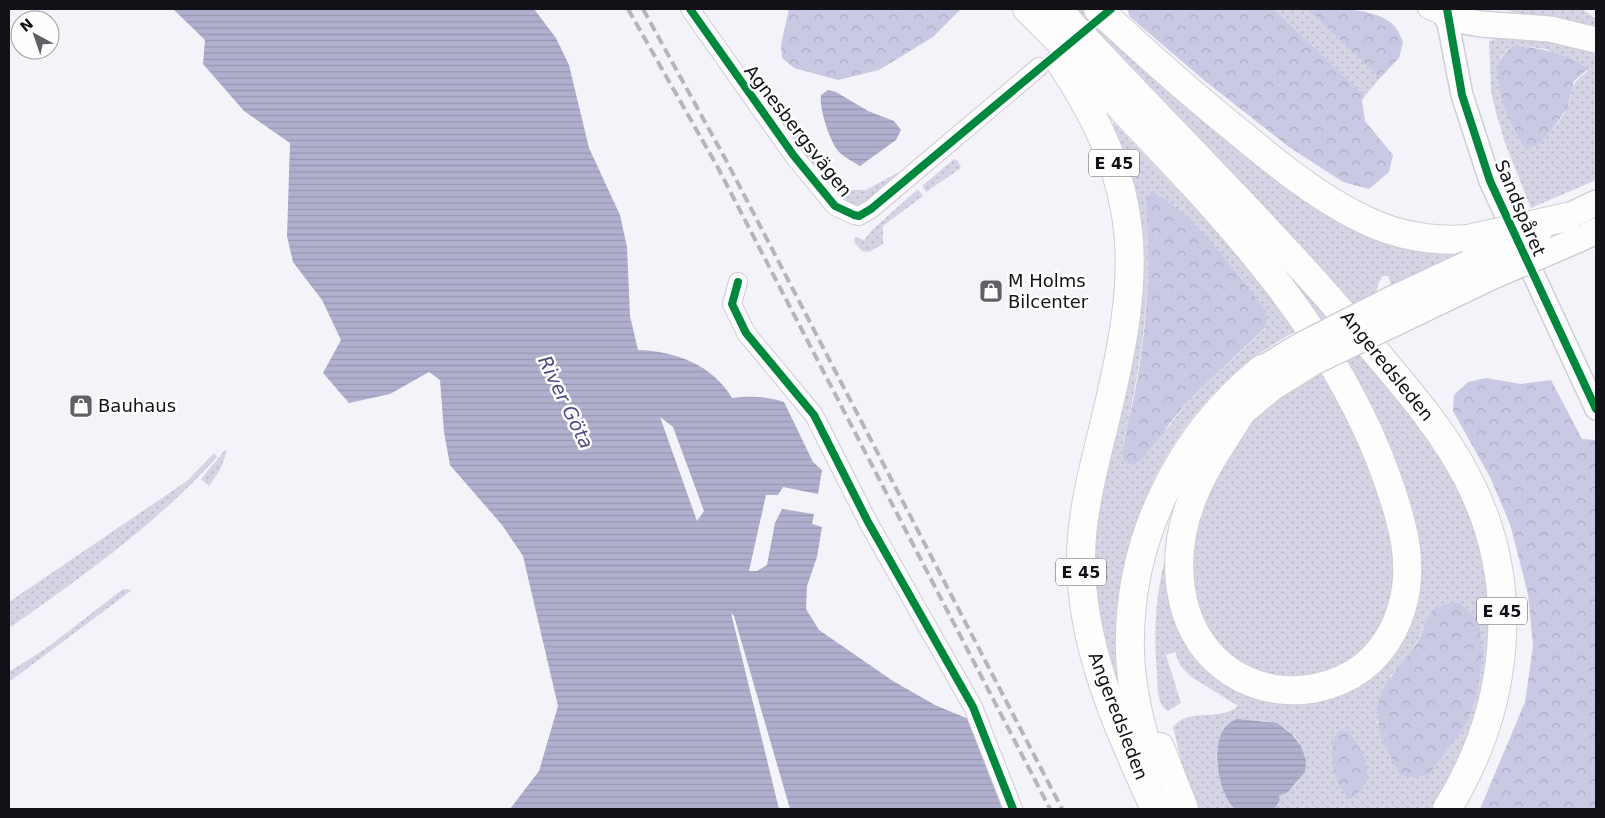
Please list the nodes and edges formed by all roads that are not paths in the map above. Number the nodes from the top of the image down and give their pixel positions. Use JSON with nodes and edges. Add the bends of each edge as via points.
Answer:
{"nodes":[{"id":1,"x":690,"y":9,"type":"edge"},
{"id":2,"x":1058,"y":9,"type":"edge"},
{"id":3,"x":1098,"y":9,"type":"edge"},
{"id":4,"x":1440,"y":12,"type":"edge"},
{"id":5,"x":1024,"y":14,"type":"edge"},
{"id":6,"x":1596,"y":40,"type":"edge"},
{"id":7,"x":1039,"y":68,"type":"dead end"},
{"id":8,"x":1596,"y":204,"type":"edge"},
{"id":9,"x":1580,"y":229,"type":"edge"},
{"id":10,"x":738,"y":282,"type":"dead end"},
{"id":11,"x":1308,"y":354,"type":"junction"},
{"id":12,"x":1262,"y":369,"type":"joint"},
{"id":13,"x":1596,"y":409,"type":"edge"},
{"id":14,"x":1239,"y":416,"type":"junction"},
{"id":15,"x":1013,"y":809,"type":"edge"},
{"id":16,"x":1155,"y":809,"type":"edge"},
{"id":17,"x":1168,"y":809,"type":"edge"},
{"id":18,"x":1184,"y":809,"type":"edge"},
{"id":19,"x":1447,"y":809,"type":"edge"}],
"edges":[{"from":1,"to":7,"type":"street","name":"Agnesbergsvägen","via":[[794,156],[835,206],[854,216],[871,209]]},
{"from":2,"to":19,"type":"highway","name":"Angeredsleden","number":"E 45","via":[[1332,300],[1430,418],[1468,479],[1495,556],[1502,608],[1502,653],[1485,733]]},
{"from":3,"to":9,"type":"highway","bridge":true,"via":[[1261,151],[1354,215],[1421,239],[1468,239]]},
{"from":4,"to":6,"type":"main road","via":[[1481,24],[1550,29]]},
{"from":4,"to":13,"type":"street","name":"Sandspåret","via":[[1490,181]]},
{"from":5,"to":14,"type":"highway","via":[[1221,213],[1307,322],[1362,417],[1397,506],[1407,552],[1407,585],[1399,620],[1382,648],[1356,672],[1337,682],[1291,691],[1272,689],[1246,680],[1211,656],[1187,614],[1179,571],[1186,517],[1208,467]]},
{"from":5,"to":16,"type":"highway","name":"Angeredsleden","number":"E 45","via":[[1058,58],[1096,119],[1118,175],[1129,228],[1129,300],[1086,509],[1081,582],[1086,623],[1098,670]]},
{"from":8,"to":9,"type":"main road"},
{"from":9,"to":11,"type":"main road","bridge":true,"via":[[1394,298]]},
{"from":10,"to":15,"type":"street","via":[[732,304],[746,332],[814,415],[868,522],[973,707]]},
{"from":11,"to":12,"type":"main road"},
{"from":11,"to":14,"type":"main road"},
{"from":12,"to":17,"type":"highway","via":[[1218,409],[1177,468],[1153,517],[1136,576],[1130,626],[1132,680],[1146,745]]},
{"from":14,"to":18,"type":"highway","via":[[1212,444],[1184,483],[1164,528],[1148,583],[1144,642],[1148,691],[1158,743]]}]}
